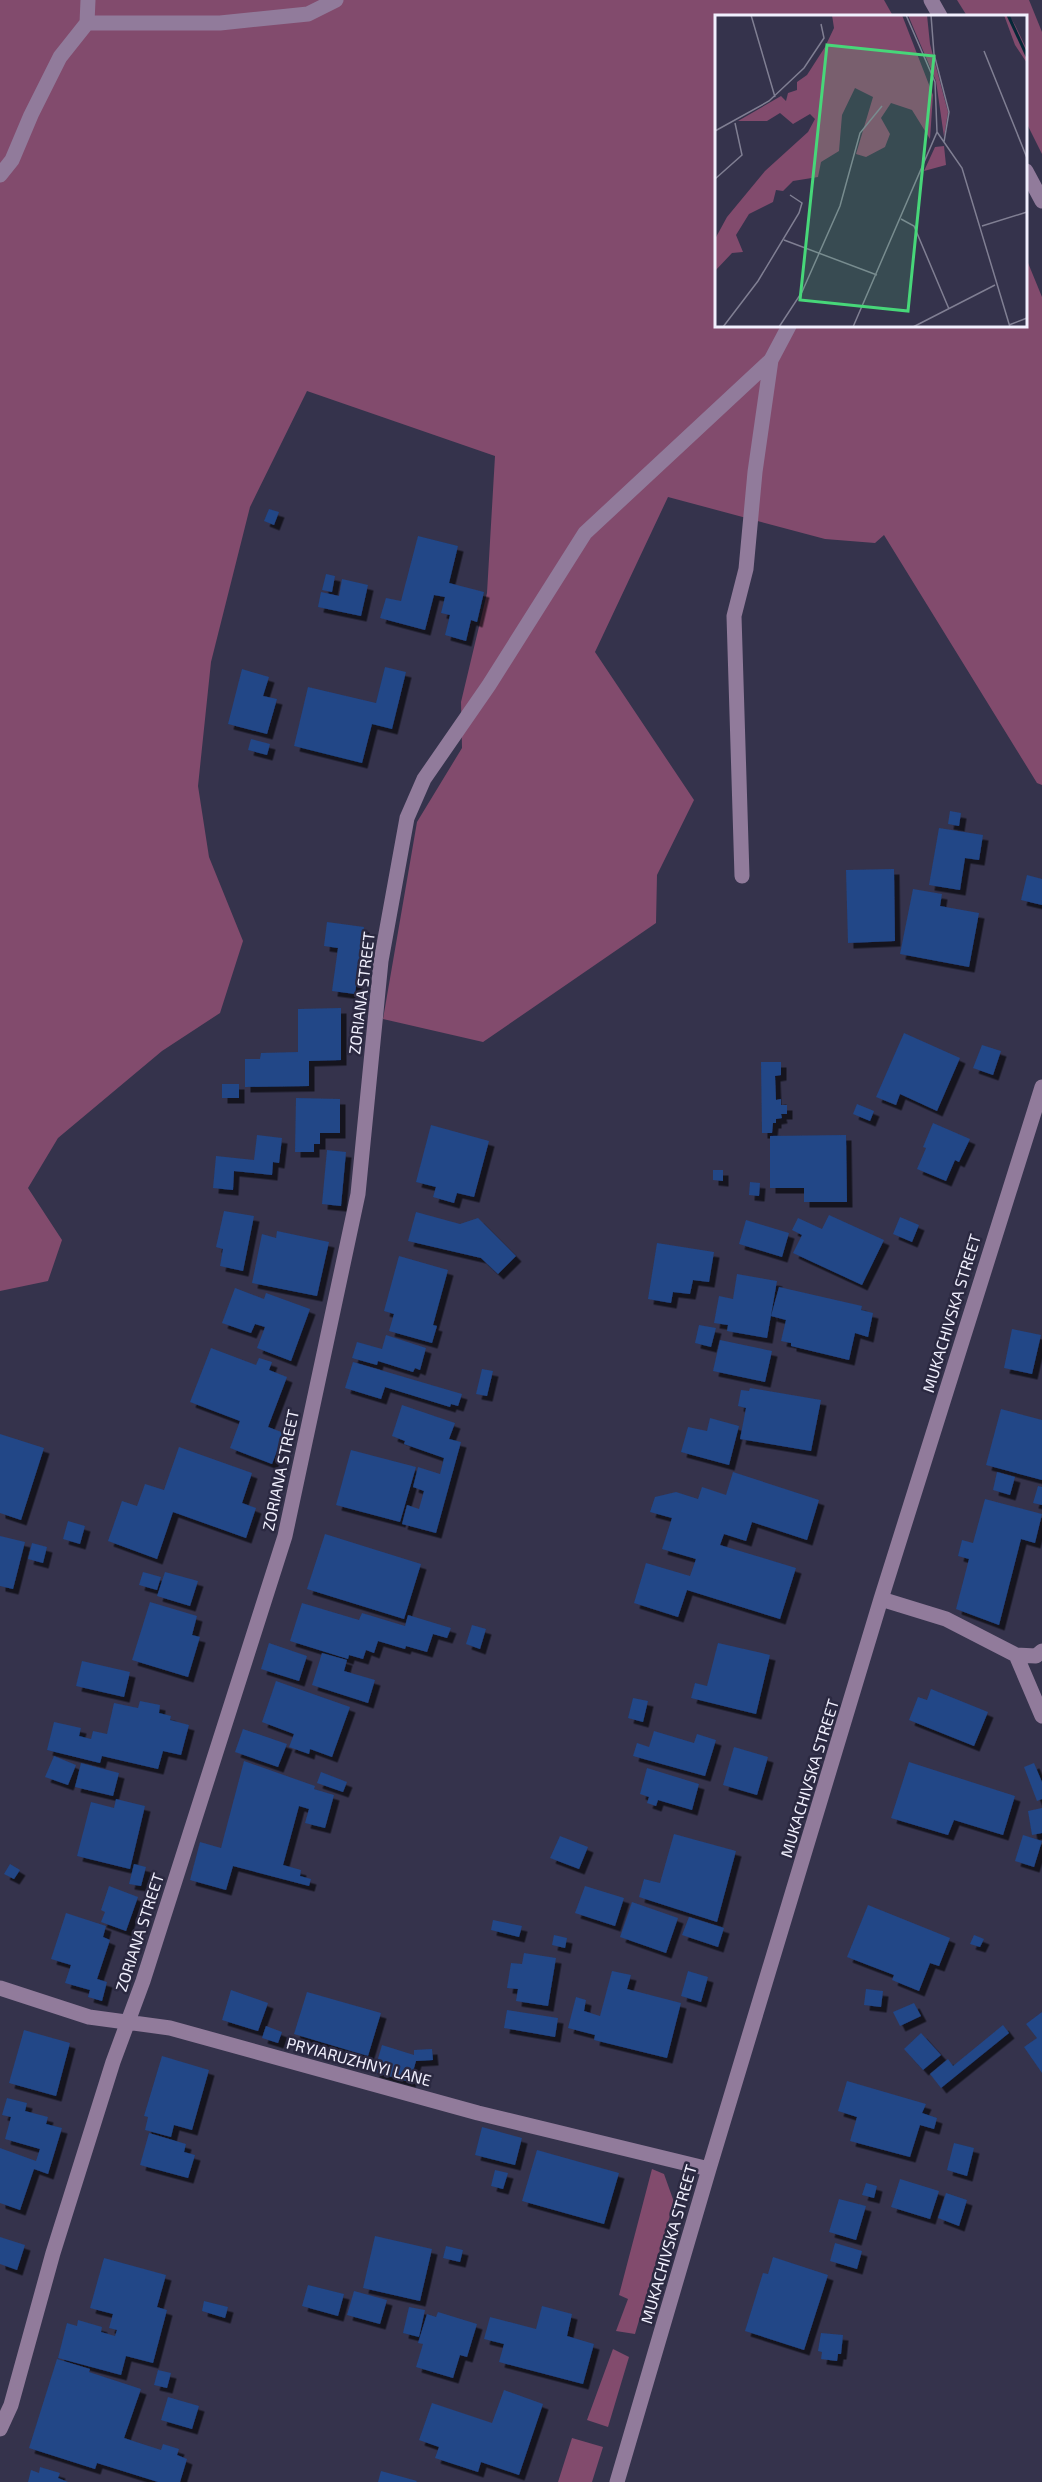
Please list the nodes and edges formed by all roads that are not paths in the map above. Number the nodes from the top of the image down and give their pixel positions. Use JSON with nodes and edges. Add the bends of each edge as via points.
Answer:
{"nodes":[{"id":1,"x":88,"y":0,"type":"edge"},
{"id":2,"x":336,"y":0,"type":"edge"},
{"id":3,"x":931,"y":0,"type":"edge"},
{"id":4,"x":939,"y":15,"type":"edge"},
{"id":5,"x":87,"y":23,"type":"junction"},
{"id":6,"x":1027,"y":173,"type":"edge"},
{"id":7,"x":0,"y":175,"type":"edge"},
{"id":8,"x":1042,"y":201,"type":"edge"},
{"id":9,"x":788,"y":327,"type":"edge"},
{"id":10,"x":771,"y":360,"type":"junction"},
{"id":11,"x":742,"y":876,"type":"dead end"},
{"id":12,"x":1042,"y":1087,"type":"edge"},
{"id":13,"x":882,"y":1599,"type":"junction"},
{"id":14,"x":1042,"y":1651,"type":"edge"},
{"id":15,"x":1016,"y":1655,"type":"junction"},
{"id":16,"x":1042,"y":1716,"type":"edge"},
{"id":17,"x":0,"y":1988,"type":"edge"},
{"id":18,"x":127,"y":2022,"type":"junction"},
{"id":19,"x":709,"y":2169,"type":"junction"},
{"id":20,"x":0,"y":2430,"type":"edge"},
{"id":21,"x":617,"y":2482,"type":"edge"}],
"edges":[{"from":1,"to":5,"type":"street"},
{"from":2,"to":5,"type":"street","via":[[308,14],[220,23]]},
{"from":3,"to":4,"type":"street"},
{"from":5,"to":7,"type":"street","via":[[60,57],[12,160]]},
{"from":6,"to":8,"type":"street"},
{"from":9,"to":10,"type":"street"},
{"from":10,"to":11,"type":"street","via":[[746,568],[734,616]]},
{"from":10,"to":18,"type":"street","name":"ZORIANA STREET","via":[[585,533],[489,685],[423,779],[407,818],[381,961],[358,1194],[285,1536]]},
{"from":12,"to":13,"type":"street","name":"MUKACHIVSKA STREET"},
{"from":13,"to":15,"type":"street","via":[[946,1619]]},
{"from":13,"to":19,"type":"street","name":"MUKACHIVSKA STREET"},
{"from":14,"to":15,"type":"street","via":[[1036,1656]]},
{"from":15,"to":16,"type":"street"},
{"from":17,"to":18,"type":"street","name":"PRYIARUZHNYI LANE","via":[[89,2017]]},
{"from":18,"to":19,"type":"street","name":"PRYIARUZHNYI LANE","via":[[170,2028],[478,2113]]},
{"from":18,"to":20,"type":"street","name":"ZORIANA STREET","via":[[53,2253],[11,2405]]},
{"from":19,"to":21,"type":"street","name":"MUKACHIVSKA STREET"}]}
